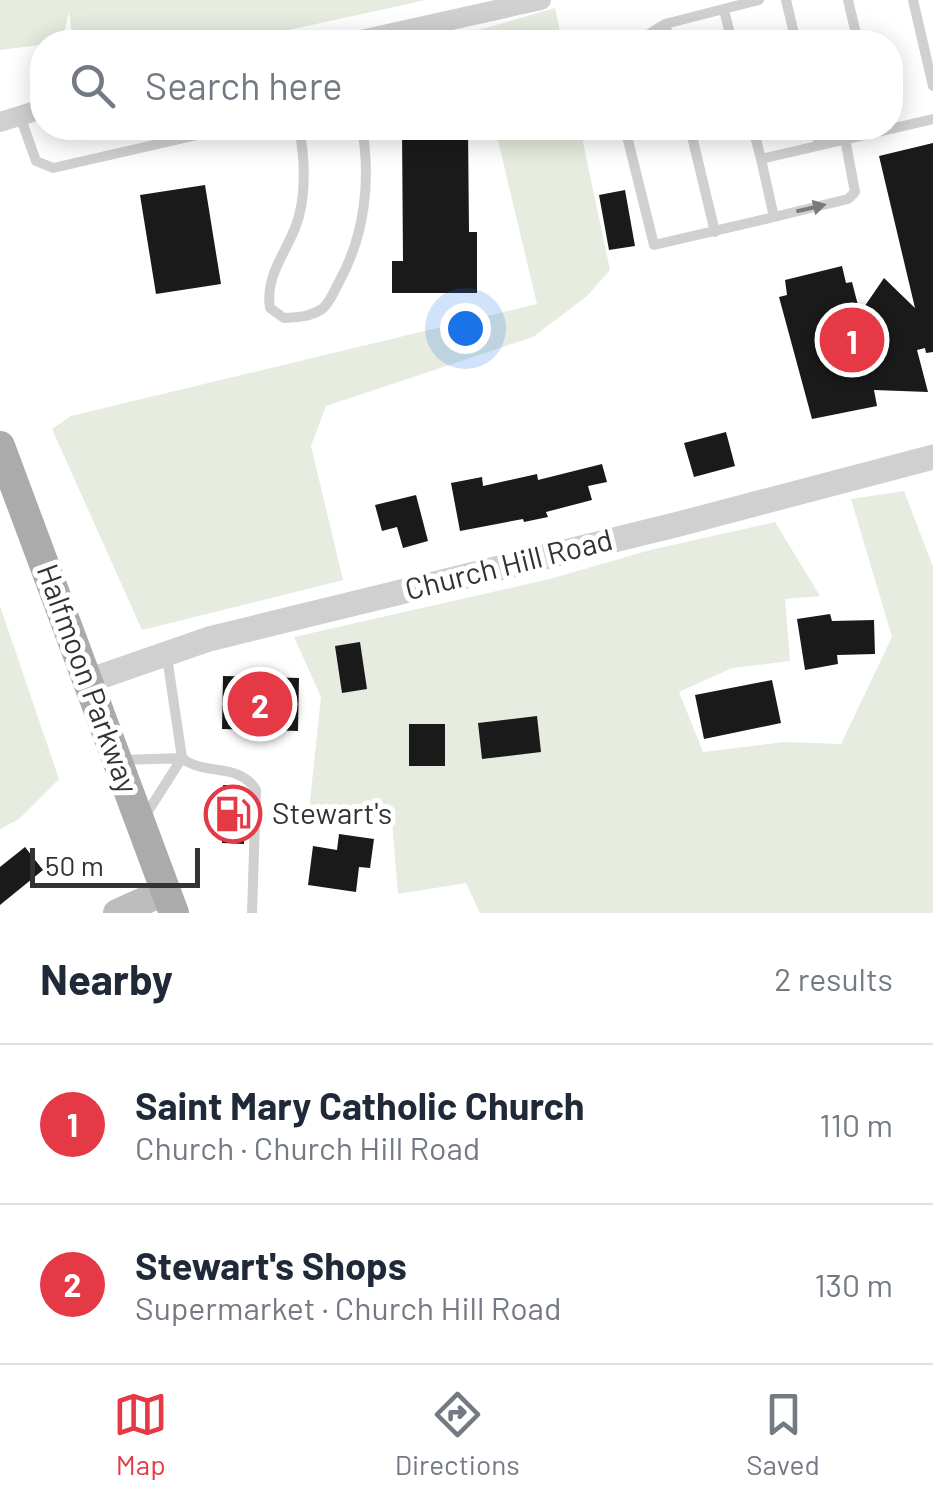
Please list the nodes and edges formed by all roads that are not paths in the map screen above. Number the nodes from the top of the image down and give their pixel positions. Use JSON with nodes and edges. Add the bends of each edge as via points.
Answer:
{"nodes":[{"id":1,"x":541,"y":0,"type":"edge"},
{"id":2,"x":759,"y":0,"type":"edge"},
{"id":3,"x":786,"y":0,"type":"edge"},
{"id":4,"x":848,"y":0,"type":"edge"},
{"id":5,"x":913,"y":0,"type":"edge"},
{"id":6,"x":724,"y":10,"type":"junction"},
{"id":7,"x":666,"y":24,"type":"junction"},
{"id":8,"x":406,"y":30,"type":"edge"},
{"id":9,"x":656,"y":30,"type":"edge"},
{"id":10,"x":667,"y":30,"type":"edge"},
{"id":11,"x":729,"y":30,"type":"edge"},
{"id":12,"x":793,"y":30,"type":"edge"},
{"id":13,"x":855,"y":30,"type":"edge"},
{"id":14,"x":933,"y":86,"type":"edge"},
{"id":15,"x":10,"y":119,"type":"edge"},
{"id":16,"x":933,"y":119,"type":"edge"},
{"id":17,"x":903,"y":125,"type":"edge"},
{"id":18,"x":164,"y":140,"type":"edge"},
{"id":19,"x":300,"y":140,"type":"edge"},
{"id":20,"x":363,"y":140,"type":"edge"},
{"id":21,"x":628,"y":140,"type":"edge"},
{"id":22,"x":693,"y":140,"type":"edge"},
{"id":23,"x":756,"y":140,"type":"edge"},
{"id":24,"x":817,"y":140,"type":"edge"},
{"id":25,"x":840,"y":140,"type":"edge"},
{"id":26,"x":844,"y":140,"type":"edge"},
{"id":27,"x":818,"y":146,"type":"junction"},
{"id":28,"x":761,"y":159,"type":"junction"},
{"id":29,"x":774,"y":217,"type":"junction"},
{"id":30,"x":715,"y":232,"type":"junction"},
{"id":31,"x":0,"y":446,"type":"edge"},
{"id":32,"x":933,"y":456,"type":"edge"},
{"id":33,"x":166,"y":654,"type":"junction"},
{"id":34,"x":88,"y":680,"type":"junction"},
{"id":35,"x":182,"y":758,"type":"junction"},
{"id":36,"x":118,"y":760,"type":"junction"},
{"id":37,"x":141,"y":823,"type":"junction"},
{"id":38,"x":170,"y":902,"type":"edge"},
{"id":39,"x":116,"y":913,"type":"edge"},
{"id":40,"x":252,"y":913,"type":"edge"}],
"edges":[{"from":1,"to":8,"type":"street"},
{"from":2,"to":6,"type":"lane"},
{"from":3,"to":12,"type":"lane"},
{"from":4,"to":13,"type":"lane"},
{"from":5,"to":14,"type":"lane"},
{"from":6,"to":7,"type":"lane"},
{"from":6,"to":11,"type":"lane"},
{"from":7,"to":9,"type":"lane"},
{"from":7,"to":10,"type":"lane"},
{"from":15,"to":18,"type":"lane","via":[[36,161],[53,168]]},
{"from":16,"to":17,"type":"lane"},
{"from":19,"to":20,"type":"lane","via":[[297,224],[267,290],[270,308],[284,318],[326,307],[350,264],[363,216]]},
{"from":21,"to":30,"type":"lane","via":[[654,245]]},
{"from":22,"to":30,"type":"lane"},
{"from":23,"to":28,"type":"lane"},
{"from":24,"to":27,"type":"lane"},
{"from":25,"to":27,"type":"lane"},
{"from":29,"to":26,"type":"lane","one_way":true,"via":[[852,197]]},
{"from":27,"to":28,"type":"lane"},
{"from":28,"to":29,"type":"lane"},
{"from":29,"to":30,"type":"lane"},
{"from":31,"to":34,"type":"main road","name":"Halfmoon Parkway"},
{"from":32,"to":33,"type":"street","name":"Church Hill Road"},
{"from":33,"to":34,"type":"street","name":"Church Hill Road"},
{"from":33,"to":35,"type":"lane"},
{"from":34,"to":36,"type":"main road","name":"Halfmoon Parkway"},
{"from":35,"to":36,"type":"lane"},
{"from":35,"to":37,"type":"lane"},
{"from":35,"to":40,"type":"lane","via":[[241,775],[256,790]]},
{"from":36,"to":37,"type":"main road","name":"Halfmoon Parkway"},
{"from":37,"to":38,"type":"main road","name":"Halfmoon Parkway"},
{"from":38,"to":39,"type":"main road"}]}
